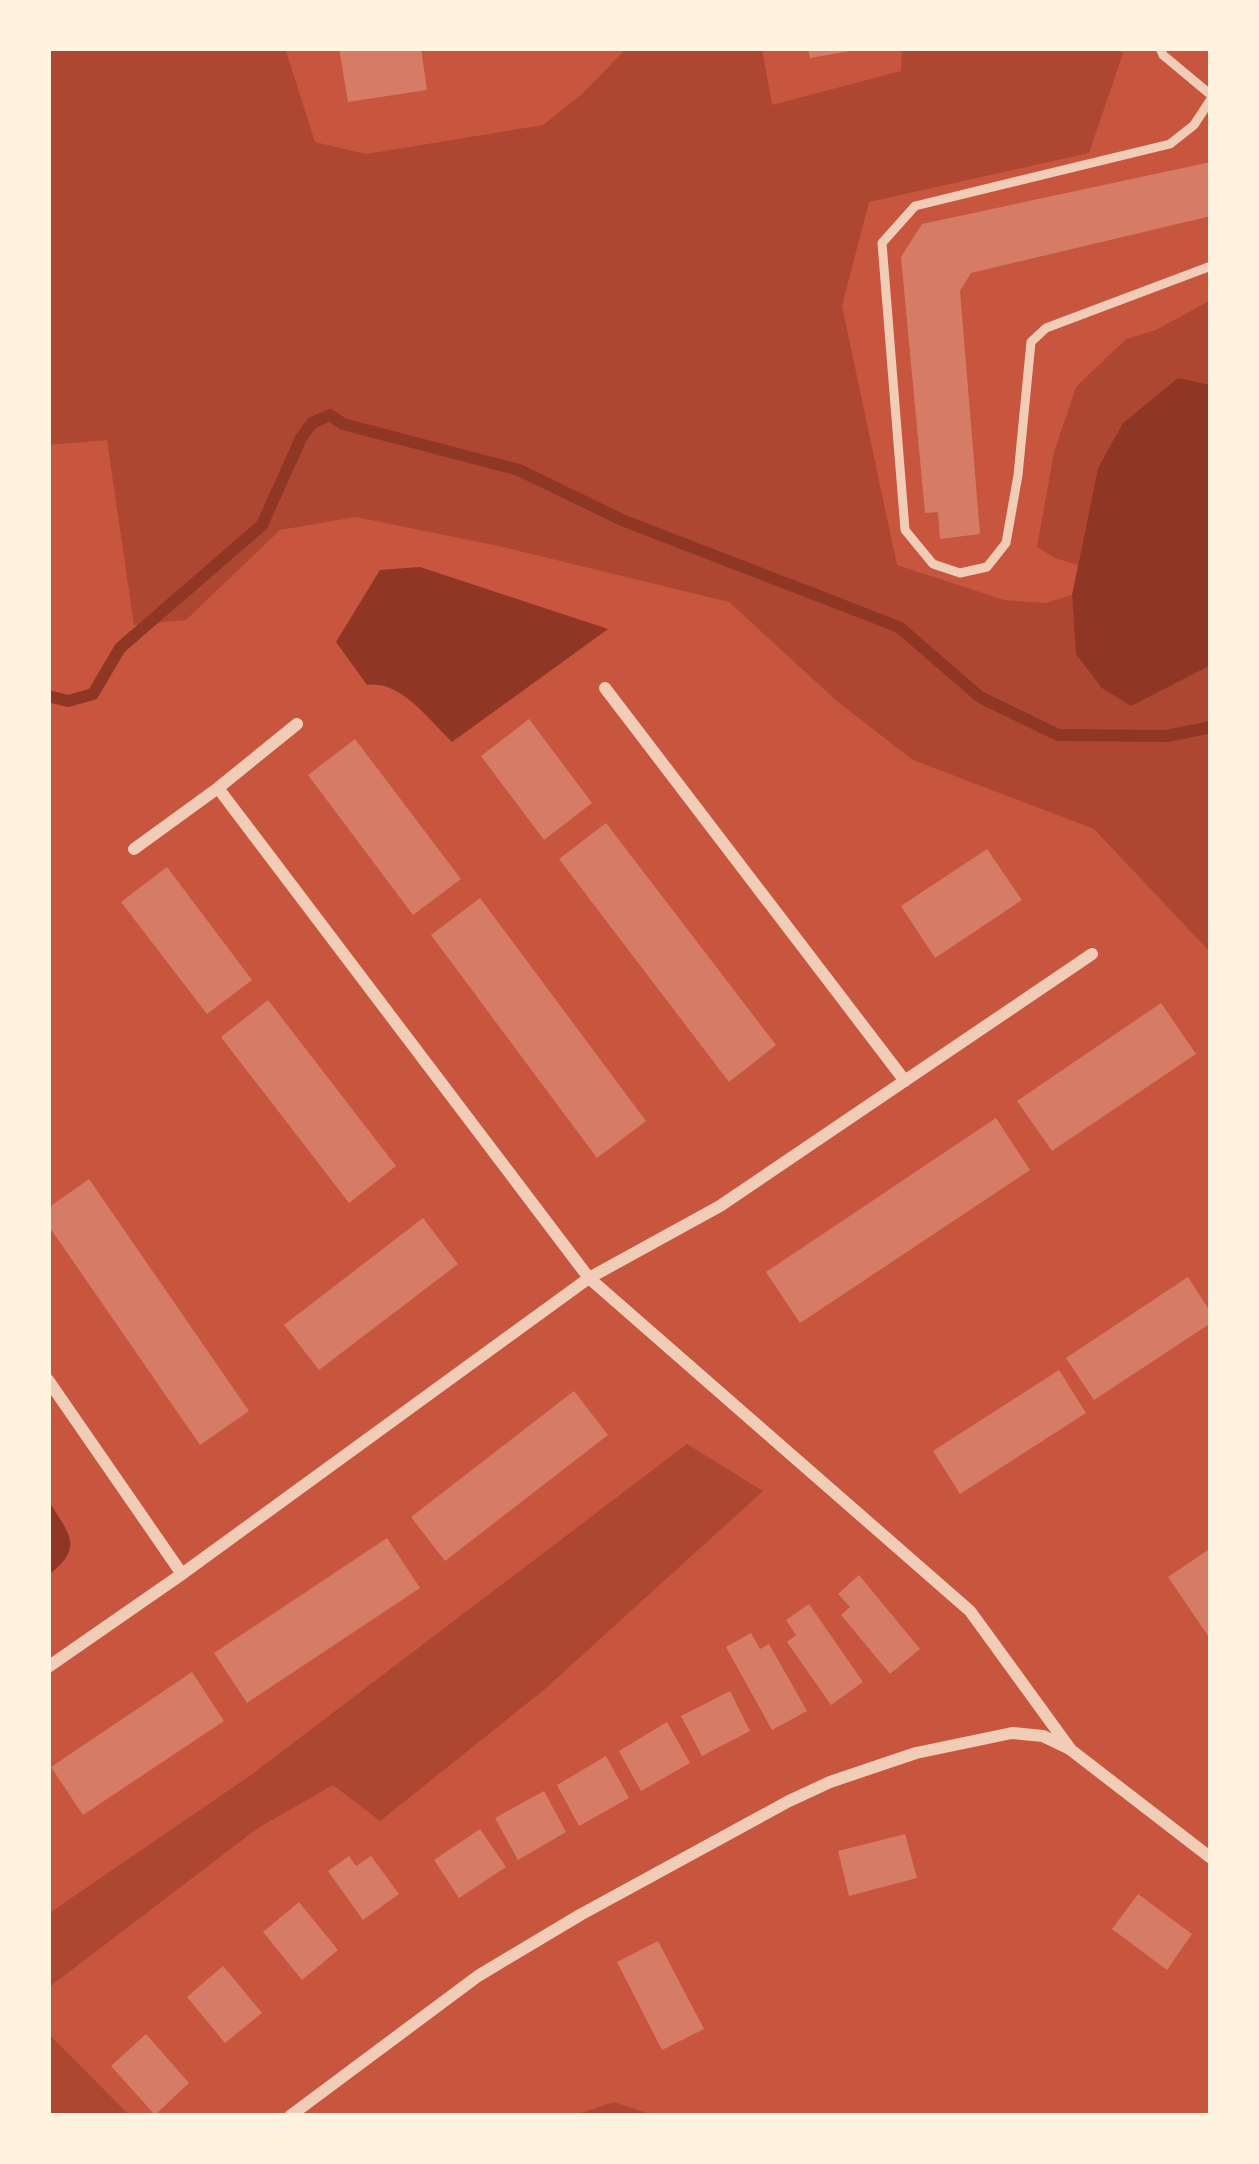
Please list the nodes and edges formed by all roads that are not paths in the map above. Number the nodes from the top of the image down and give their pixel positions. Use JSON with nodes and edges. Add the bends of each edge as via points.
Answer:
{"nodes":[{"id":1,"x":1160,"y":48,"type":"edge"},
{"id":2,"x":1211,"y":97,"type":"edge"},
{"id":3,"x":1211,"y":266,"type":"edge"},
{"id":4,"x":605,"y":688,"type":"dead end"},
{"id":5,"x":297,"y":724,"type":"dead end"},
{"id":6,"x":218,"y":788,"type":"junction"},
{"id":7,"x":134,"y":849,"type":"dead end"},
{"id":8,"x":1092,"y":954,"type":"dead end"},
{"id":9,"x":905,"y":1081,"type":"junction"},
{"id":10,"x":589,"y":1278,"type":"junction"},
{"id":11,"x":48,"y":1380,"type":"edge"},
{"id":12,"x":182,"y":1574,"type":"junction"},
{"id":13,"x":48,"y":1666,"type":"edge"},
{"id":14,"x":1071,"y":1750,"type":"junction"},
{"id":15,"x":1211,"y":1858,"type":"edge"},
{"id":16,"x":290,"y":2116,"type":"edge"}],
"edges":[{"from":1,"to":2,"type":"lane"},
{"from":2,"to":3,"type":"lane","via":[[1170,144],[916,206],[882,243],[905,530],[933,564],[960,573],[987,567],[1006,544],[1030,342],[1046,328]]},
{"from":4,"to":9,"type":"street"},
{"from":5,"to":6,"type":"street"},
{"from":6,"to":7,"type":"street"},
{"from":6,"to":10,"type":"street"},
{"from":8,"to":9,"type":"street"},
{"from":9,"to":10,"type":"street","via":[[720,1206]]},
{"from":10,"to":12,"type":"street"},
{"from":10,"to":14,"type":"street","via":[[970,1612]]},
{"from":11,"to":12,"type":"street"},
{"from":12,"to":13,"type":"street"},
{"from":14,"to":15,"type":"street"},
{"from":14,"to":16,"type":"street","via":[[1012,1733],[916,1753],[789,1801],[478,1976]]}]}
